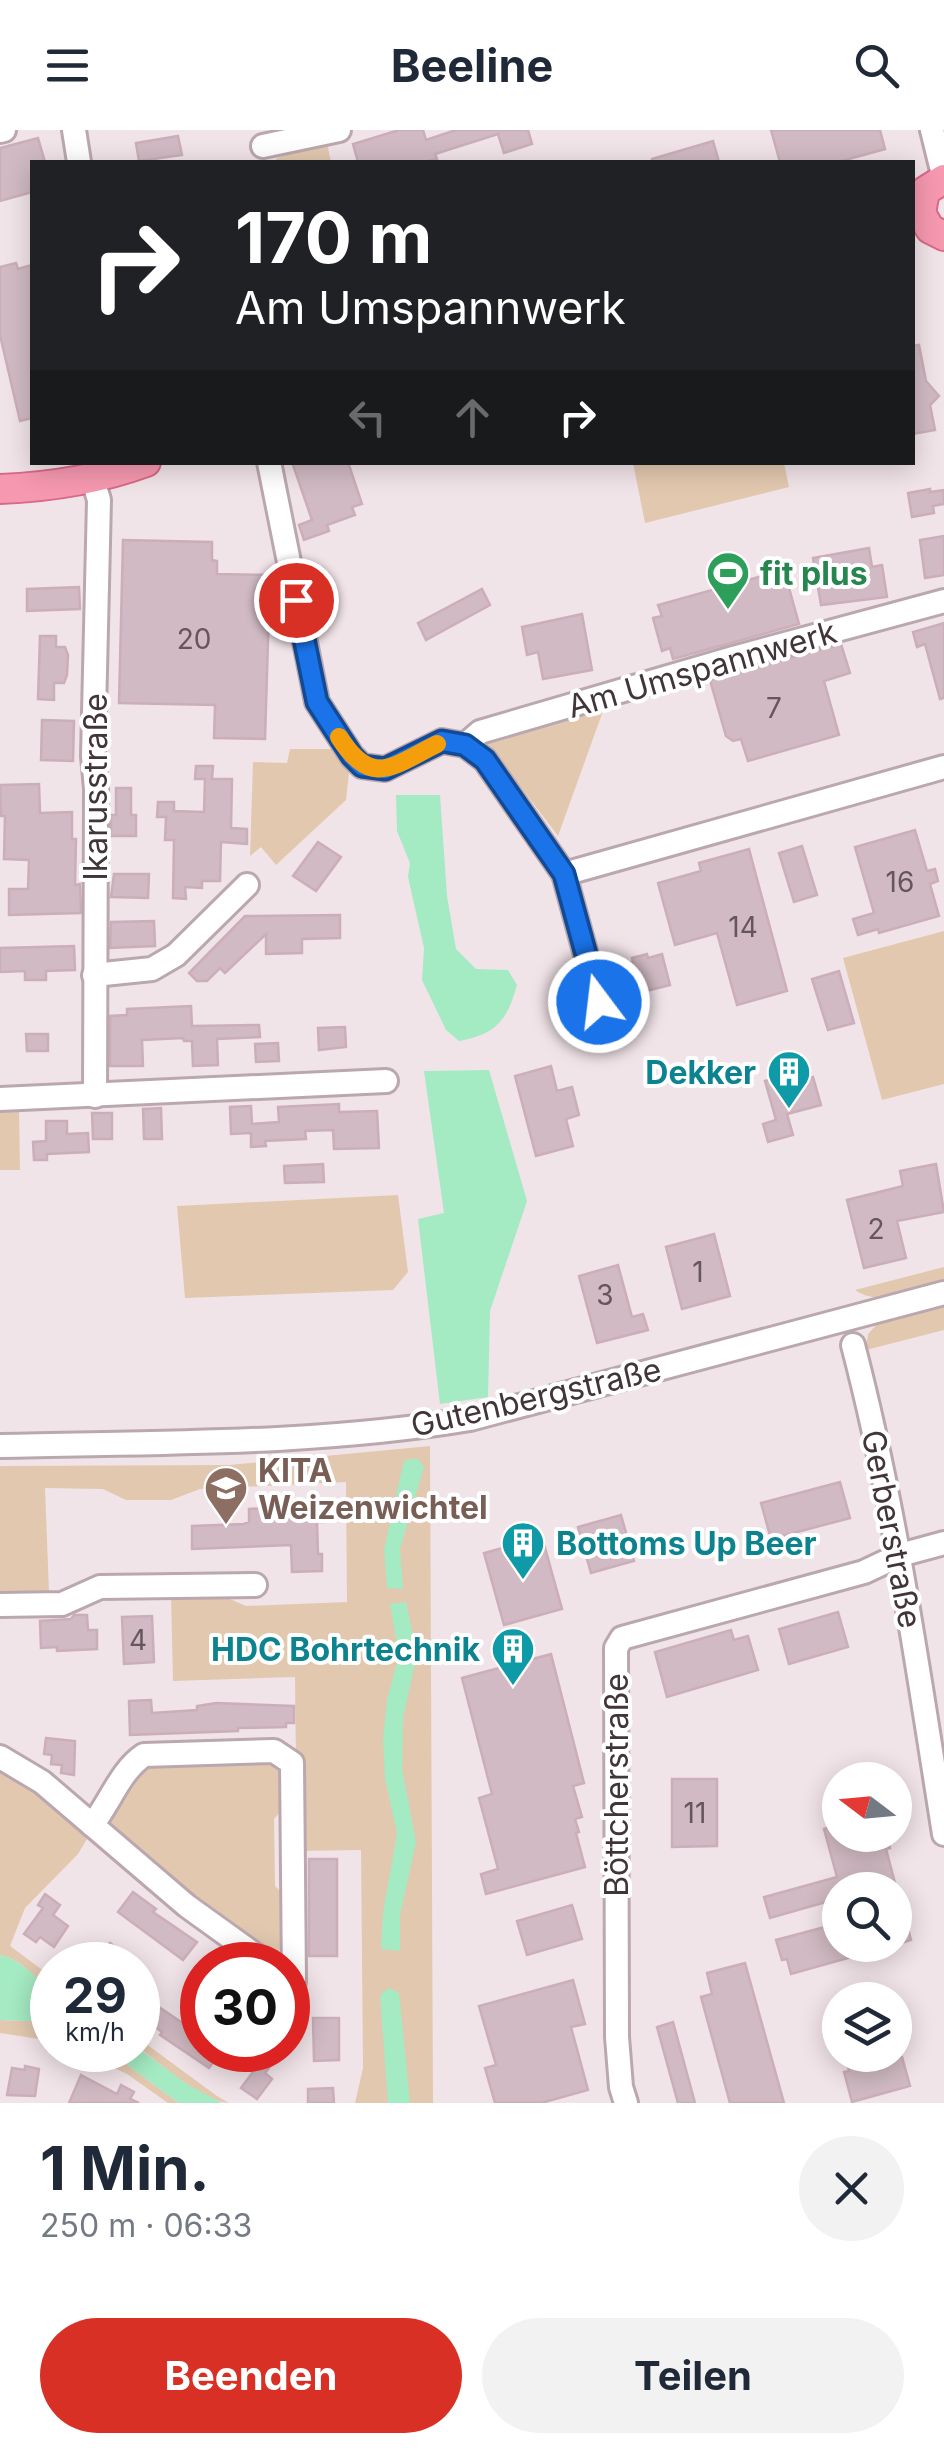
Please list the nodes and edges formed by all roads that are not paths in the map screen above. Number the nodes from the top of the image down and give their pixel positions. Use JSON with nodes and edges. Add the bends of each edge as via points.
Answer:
{"nodes":[{"id":1,"x":74,"y":130,"type":"edge"},
{"id":2,"x":339,"y":130,"type":"edge"},
{"id":3,"x":932,"y":130,"type":"edge"},
{"id":4,"x":263,"y":146,"type":"edge"},
{"id":5,"x":79,"y":160,"type":"edge"},
{"id":6,"x":944,"y":178,"type":"edge"},
{"id":7,"x":917,"y":214,"type":"edge"},
{"id":8,"x":944,"y":236,"type":"edge"},
{"id":9,"x":137,"y":465,"type":"edge"},
{"id":10,"x":269,"y":465,"type":"edge"},
{"id":11,"x":93,"y":480,"type":"junction"},
{"id":12,"x":0,"y":489,"type":"edge"},
{"id":13,"x":944,"y":601,"type":"edge"},
{"id":14,"x":465,"y":745,"type":"junction"},
{"id":15,"x":944,"y":767,"type":"edge"},
{"id":16,"x":564,"y":874,"type":"junction"},
{"id":17,"x":247,"y":885,"type":"dead end"},
{"id":18,"x":94,"y":974,"type":"junction"},
{"id":19,"x":599,"y":1002,"type":"dead end"},
{"id":20,"x":386,"y":1081,"type":"dead end"},
{"id":21,"x":95,"y":1096,"type":"junction"},
{"id":22,"x":0,"y":1099,"type":"edge"},
{"id":23,"x":944,"y":1293,"type":"edge"},
{"id":24,"x":853,"y":1344,"type":"dead end"},
{"id":25,"x":0,"y":1446,"type":"edge"},
{"id":26,"x":944,"y":1543,"type":"edge"},
{"id":27,"x":900,"y":1555,"type":"junction"},
{"id":28,"x":256,"y":1584,"type":"dead end"},
{"id":29,"x":0,"y":1605,"type":"edge"},
{"id":30,"x":0,"y":1757,"type":"edge"},
{"id":31,"x":92,"y":1825,"type":"junction"},
{"id":32,"x":944,"y":1834,"type":"edge"},
{"id":33,"x":238,"y":1942,"type":"edge"},
{"id":34,"x":291,"y":1942,"type":"edge"},
{"id":35,"x":626,"y":2103,"type":"edge"}],
"edges":[{"from":1,"to":5,"type":"street"},
{"from":2,"to":4,"type":"street"},
{"from":3,"to":6,"type":"street"},
{"from":6,"to":7,"type":"main road","via":[[926,191]]},
{"from":7,"to":8,"type":"main road"},
{"from":9,"to":11,"type":"main road"},
{"from":10,"to":14,"type":"street","name":"Am Umspannwerk","via":[[317,702],[352,756],[362,766],[385,769],[442,741]]},
{"from":11,"to":12,"type":"main road"},
{"from":11,"to":18,"type":"street","name":"Ikarusstraße"},
{"from":13,"to":14,"type":"street","name":"Am Umspannwerk","via":[[480,732]]},
{"from":14,"to":16,"type":"street","via":[[485,760]]},
{"from":15,"to":16,"type":"street"},
{"from":16,"to":19,"type":"street"},
{"from":17,"to":18,"type":"street","via":[[176,955],[152,969]]},
{"from":18,"to":21,"type":"street","name":"Ikarusstraße"},
{"from":20,"to":21,"type":"street"},
{"from":21,"to":22,"type":"street"},
{"from":23,"to":25,"type":"street","name":"Gutenbergstraße","via":[[453,1422],[314,1438]]},
{"from":24,"to":27,"type":"street","name":"Gerberstraße"},
{"from":26,"to":27,"type":"street","name":"Böttcherstraße"},
{"from":27,"to":32,"type":"street","name":"Gerberstraße"},
{"from":27,"to":35,"type":"street","name":"Böttcherstraße","via":[[864,1572],[622,1638],[616,1648],[617,2037]]},
{"from":28,"to":29,"type":"street","via":[[100,1587],[62,1604]]},
{"from":30,"to":31,"type":"street"},
{"from":31,"to":33,"type":"street"},
{"from":31,"to":34,"type":"street","via":[[130,1764],[144,1755],[274,1751],[292,1763]]}]}
